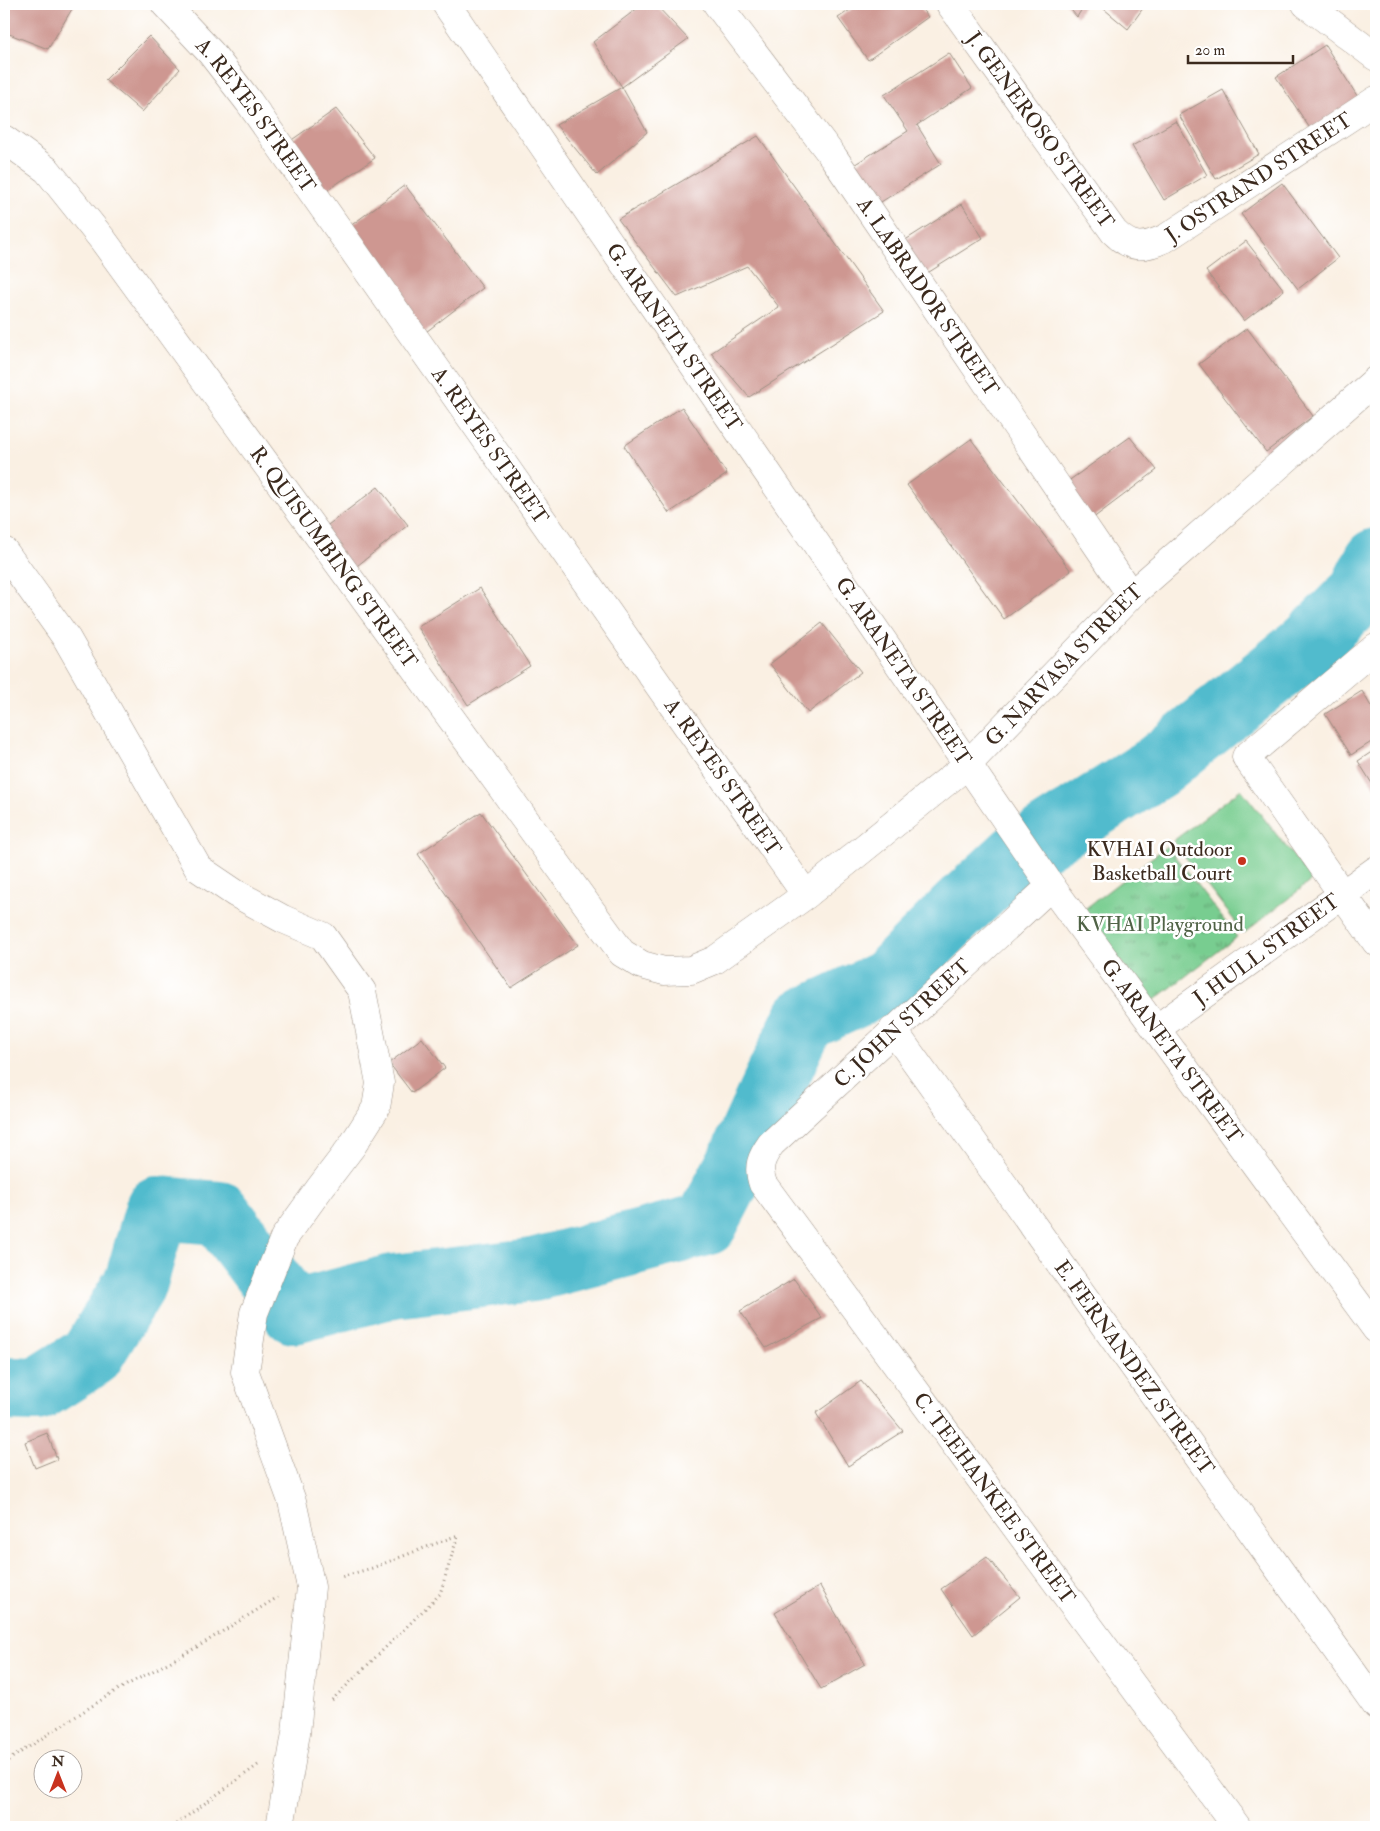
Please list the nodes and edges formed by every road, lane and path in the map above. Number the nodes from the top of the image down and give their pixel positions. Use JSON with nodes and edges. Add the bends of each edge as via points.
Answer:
{"nodes":[{"id":1,"x":165,"y":4,"type":"edge"},
{"id":2,"x":446,"y":4,"type":"edge"},
{"id":3,"x":717,"y":4,"type":"edge"},
{"id":4,"x":950,"y":4,"type":"edge"},
{"id":5,"x":1306,"y":4,"type":"edge"},
{"id":6,"x":1376,"y":57,"type":"edge"},
{"id":7,"x":1376,"y":100,"type":"edge"},
{"id":8,"x":4,"y":140,"type":"edge"},
{"id":9,"x":1138,"y":246,"type":"joint"},
{"id":10,"x":1376,"y":380,"type":"edge"},
{"id":11,"x":4,"y":551,"type":"edge"},
{"id":12,"x":1131,"y":595,"type":"junction"},
{"id":13,"x":1376,"y":647,"type":"edge"},
{"id":14,"x":967,"y":765,"type":"junction"},
{"id":15,"x":1376,"y":870,"type":"edge"},
{"id":16,"x":1051,"y":886,"type":"junction"},
{"id":17,"x":1342,"y":894,"type":"junction"},
{"id":18,"x":806,"y":895,"type":"junction"},
{"id":19,"x":1376,"y":942,"type":"edge"},
{"id":20,"x":664,"y":971,"type":"joint"},
{"id":21,"x":1156,"y":1029,"type":"junction"},
{"id":22,"x":894,"y":1030,"type":"junction"},
{"id":23,"x":760,"y":1165,"type":"joint"},
{"id":24,"x":1376,"y":1329,"type":"edge"},
{"id":25,"x":1376,"y":1705,"type":"edge"},
{"id":26,"x":280,"y":1827,"type":"edge"},
{"id":27,"x":1236,"y":1827,"type":"edge"}],
"edges":[{"from":1,"to":18,"type":"street","name":"A. REYES STREET","via":[[211,53],[249,102]]},
{"from":2,"to":14,"type":"street","name":"G. ARANETA STREET"},
{"from":3,"to":12,"type":"street","name":"A. LABRADOR STREET","via":[[834,158]]},
{"from":4,"to":9,"type":"street","name":"J. GENEROSO STREET","via":[[1114,232],[1124,242]]},
{"from":5,"to":6,"type":"street"},
{"from":7,"to":9,"type":"street","name":"J. OSTRAND STREET","via":[[1166,238]]},
{"from":8,"to":20,"type":"street","name":"R. QUISUMBING STREET","via":[[47,170],[103,240],[622,953],[642,965]]},
{"from":10,"to":12,"type":"street","name":"G. NARVASA STREET"},
{"from":11,"to":26,"type":"street","via":[[67,639],[198,868],[235,893],[323,936],[362,991],[380,1083],[376,1108],[284,1238],[254,1313],[245,1372],[292,1501],[311,1587],[296,1733]]},
{"from":12,"to":14,"type":"street","name":"G. NARVASA STREET"},
{"from":13,"to":17,"type":"street","via":[[1246,757]]},
{"from":14,"to":16,"type":"street","name":"G. ARANETA STREET"},
{"from":14,"to":18,"type":"street","name":"G. NARVASA STREET"},
{"from":15,"to":17,"type":"street","name":"J. HULL STREET"},
{"from":16,"to":21,"type":"street","name":"G. ARANETA STREET"},
{"from":16,"to":22,"type":"street","name":"C. JOHN STREET"},
{"from":17,"to":19,"type":"street"},
{"from":17,"to":21,"type":"street","name":"J. HULL STREET"},
{"from":18,"to":20,"type":"street","name":"G. NARVASA STREET","via":[[715,960],[691,970]]},
{"from":21,"to":24,"type":"street","name":"G. ARANETA STREET"},
{"from":22,"to":23,"type":"street","name":"C. JOHN STREET","via":[[772,1144]]},
{"from":22,"to":25,"type":"street","name":"E. FERNANDEZ STREET"},
{"from":23,"to":27,"type":"street","name":"C. TEEHANKEE STREET","via":[[764,1184]]}]}
